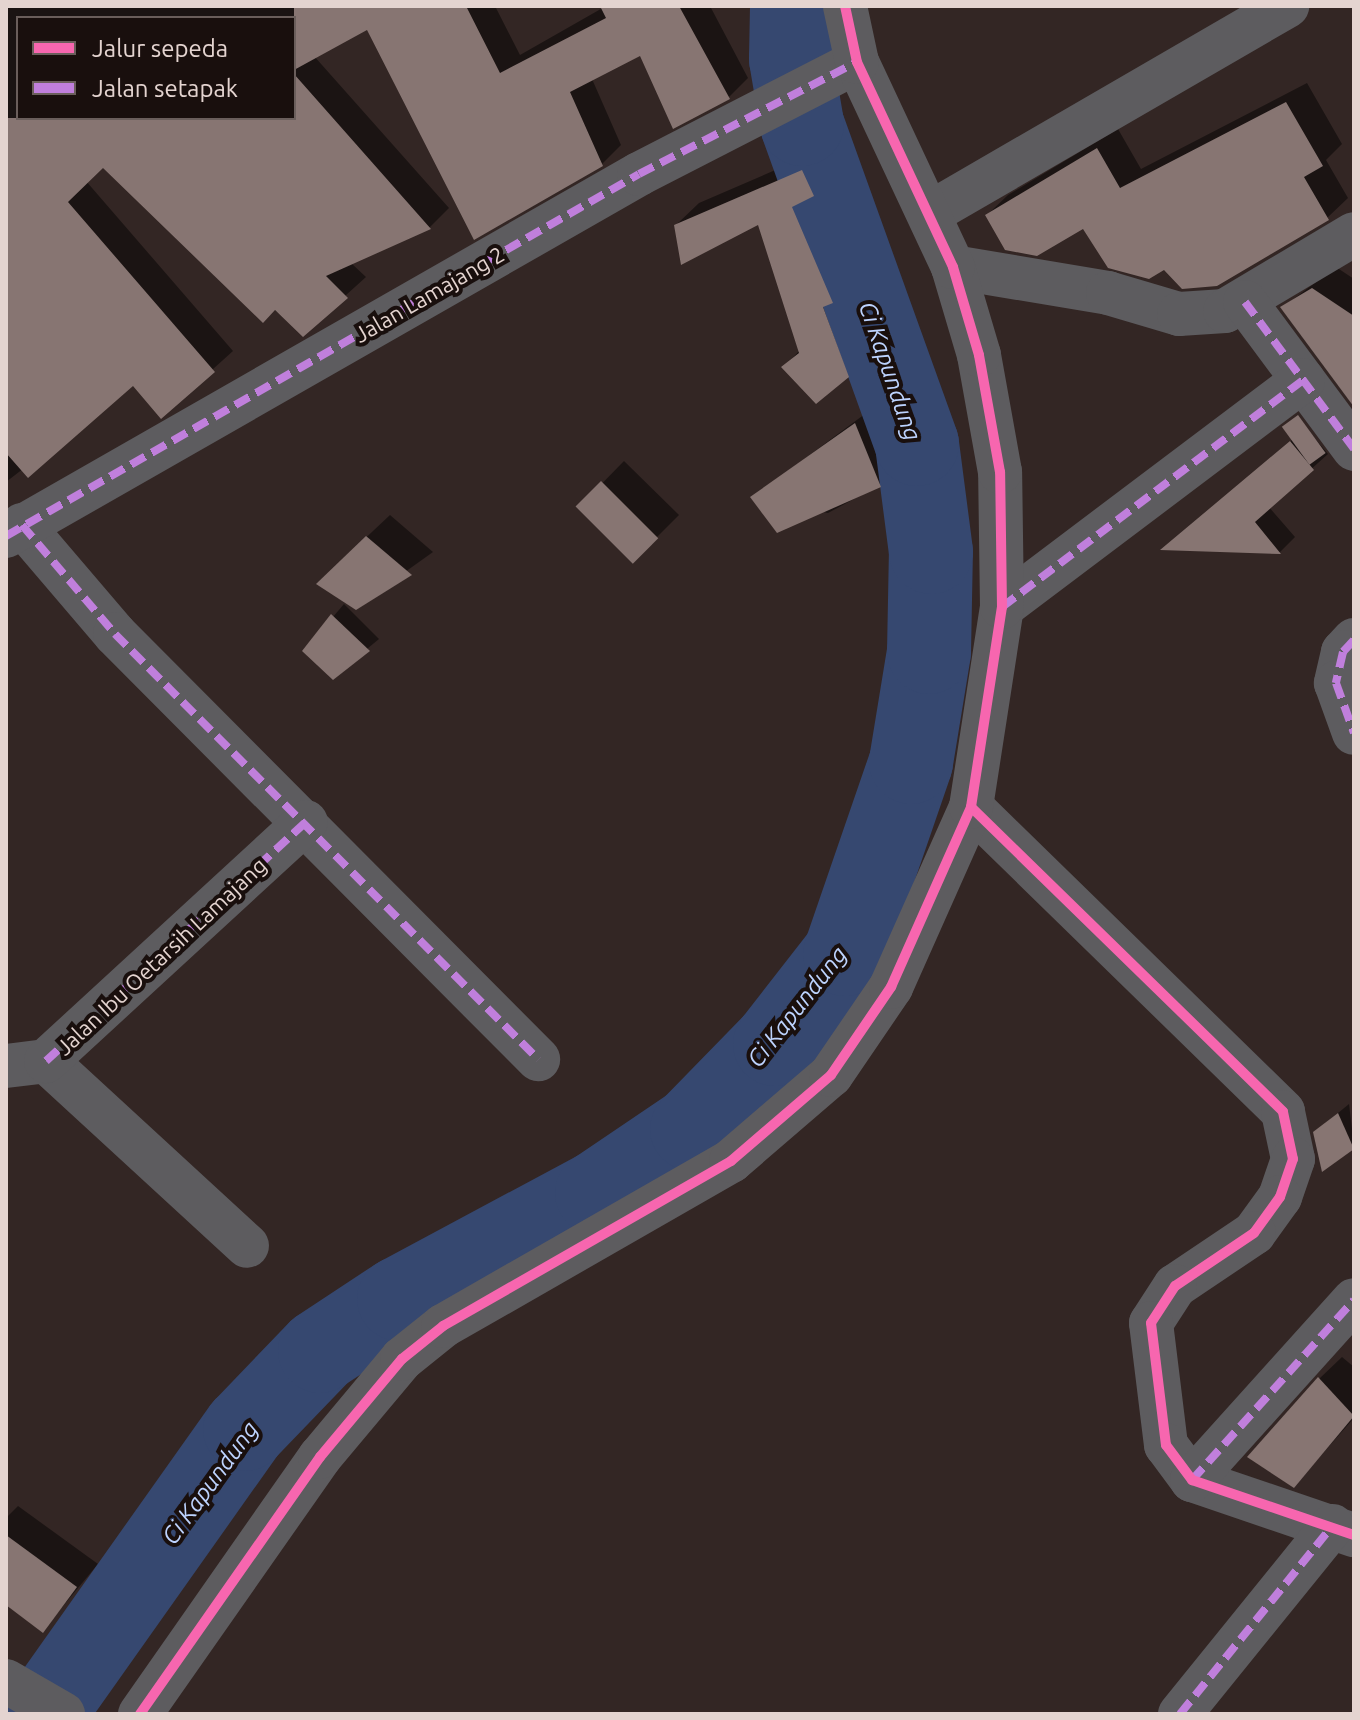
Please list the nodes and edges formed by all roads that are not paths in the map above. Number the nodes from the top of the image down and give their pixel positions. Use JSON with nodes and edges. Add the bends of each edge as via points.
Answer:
{"nodes":[{"id":1,"x":845,"y":6,"type":"edge"},
{"id":2,"x":1287,"y":6,"type":"edge"},
{"id":3,"x":846,"y":66,"type":"junction"},
{"id":4,"x":930,"y":213,"type":"junction"},
{"id":5,"x":1354,"y":234,"type":"edge"},
{"id":6,"x":953,"y":267,"type":"junction"},
{"id":7,"x":1245,"y":302,"type":"junction"},
{"id":8,"x":1303,"y":380,"type":"junction"},
{"id":9,"x":1354,"y":449,"type":"edge"},
{"id":10,"x":14,"y":531,"type":"edge"},
{"id":11,"x":1002,"y":607,"type":"junction"},
{"id":12,"x":1354,"y":640,"type":"edge"},
{"id":13,"x":1354,"y":733,"type":"edge"},
{"id":14,"x":971,"y":807,"type":"junction"},
{"id":15,"x":306,"y":822,"type":"junction"},
{"id":16,"x":538,"y":1059,"type":"dead end"},
{"id":17,"x":26,"y":1064,"type":"edge"},
{"id":18,"x":247,"y":1246,"type":"dead end"},
{"id":19,"x":1354,"y":1300,"type":"edge"},
{"id":20,"x":1192,"y":1480,"type":"junction"},
{"id":21,"x":1343,"y":1530,"type":"edge"},
{"id":22,"x":6,"y":1681,"type":"edge"},
{"id":23,"x":63,"y":1714,"type":"edge"},
{"id":24,"x":140,"y":1714,"type":"edge"},
{"id":25,"x":1180,"y":1714,"type":"edge"}],
"edges":[{"from":1,"to":3,"type":"street"},
{"from":2,"to":4,"type":"street"},
{"from":3,"to":4,"type":"street"},
{"from":3,"to":10,"type":"street","name":"Jalan Lamajang 2","via":[[764,105]]},
{"from":4,"to":6,"type":"street"},
{"from":5,"to":7,"type":"street"},
{"from":6,"to":7,"type":"street","via":[[1108,293],[1179,314]]},
{"from":6,"to":11,"type":"street","via":[[979,355],[1000,472]]},
{"from":7,"to":8,"type":"street"},
{"from":8,"to":9,"type":"street"},
{"from":8,"to":11,"type":"street"},
{"from":10,"to":15,"type":"street"},
{"from":11,"to":14,"type":"street"},
{"from":12,"to":13,"type":"street","via":[[1343,652],[1336,683]]},
{"from":14,"to":20,"type":"street","via":[[1259,1085],[1291,1134],[1293,1159],[1280,1197],[1254,1233],[1175,1286],[1151,1323],[1166,1445]]},
{"from":14,"to":24,"type":"street","via":[[891,987],[831,1075],[731,1161],[469,1310],[402,1359],[320,1457]]},
{"from":15,"to":16,"type":"street"},
{"from":15,"to":17,"type":"street","name":"Jalan Ibu Oetarsih Lamajang"},
{"from":17,"to":18,"type":"street"},
{"from":19,"to":20,"type":"street"},
{"from":20,"to":21,"type":"street"},
{"from":21,"to":25,"type":"street"},
{"from":22,"to":23,"type":"street"}]}
